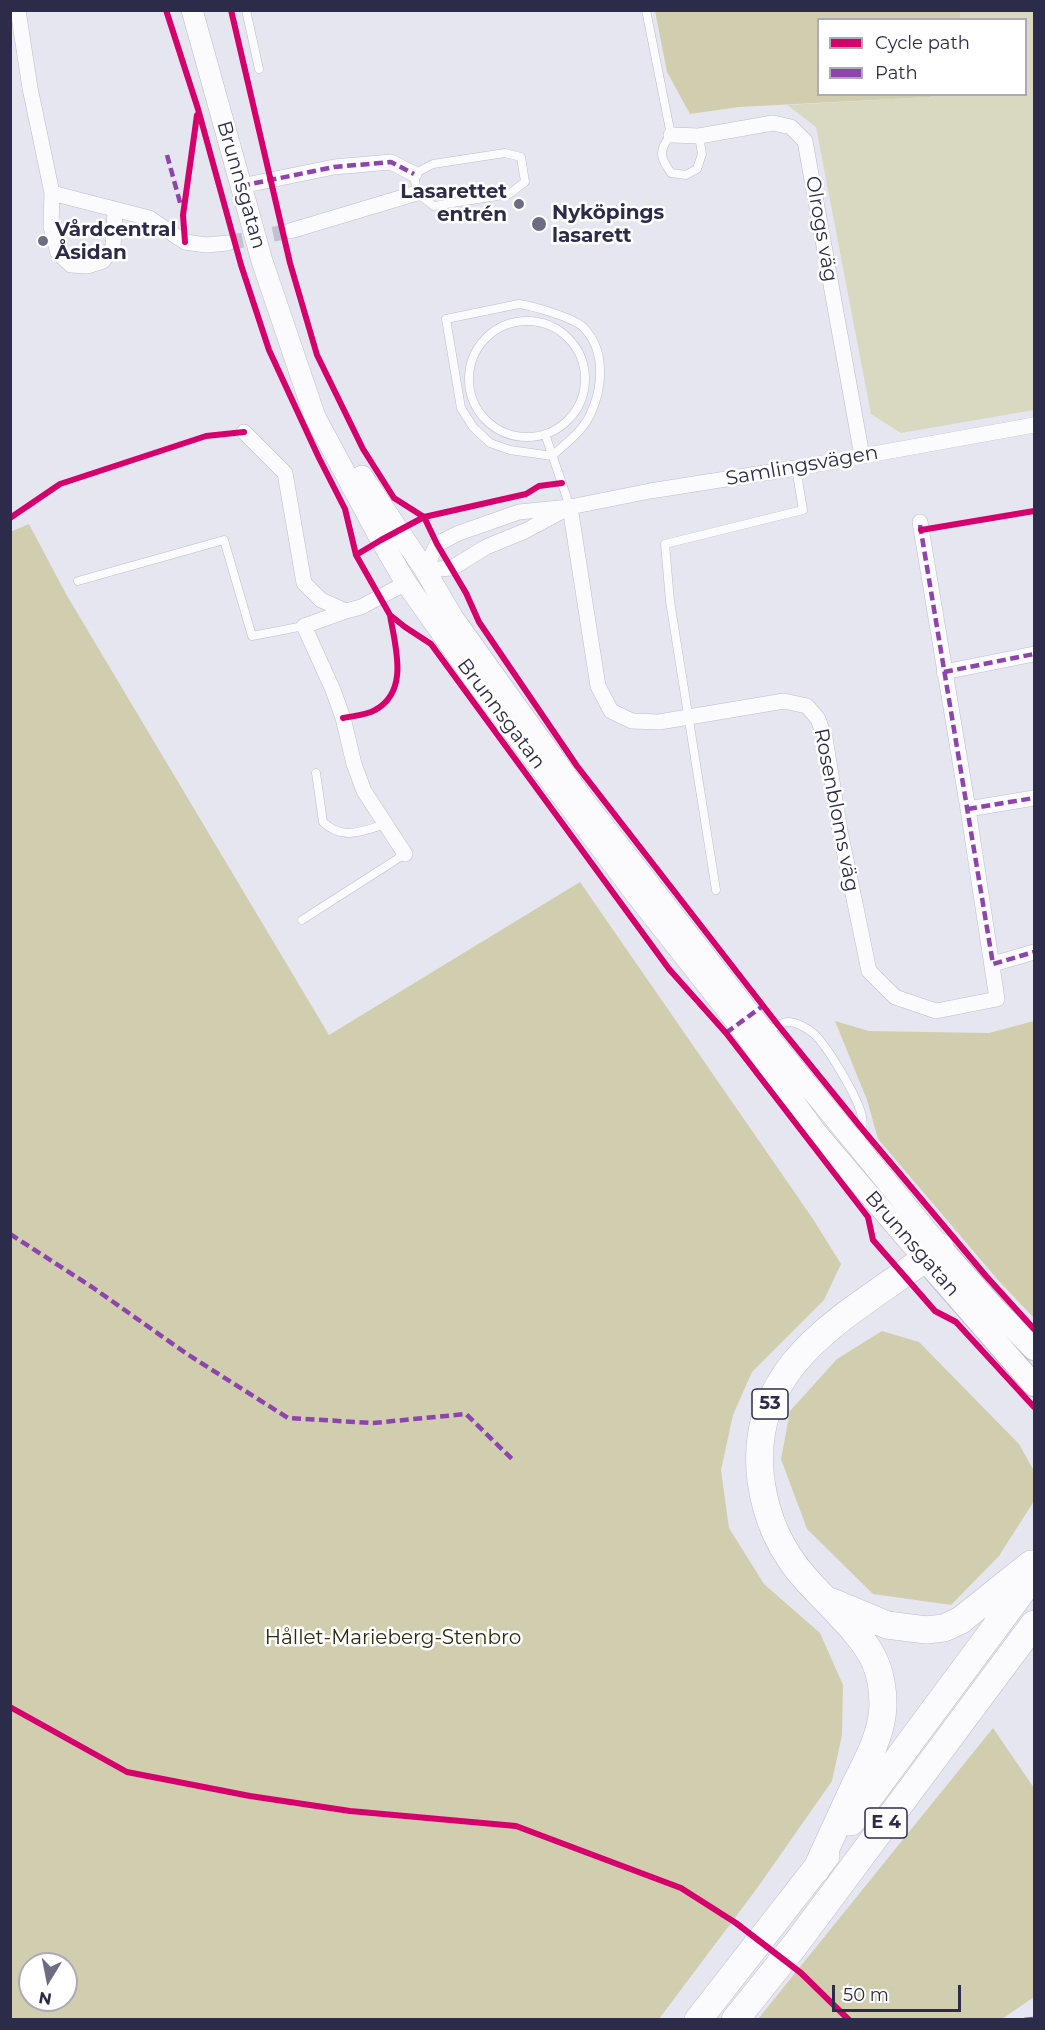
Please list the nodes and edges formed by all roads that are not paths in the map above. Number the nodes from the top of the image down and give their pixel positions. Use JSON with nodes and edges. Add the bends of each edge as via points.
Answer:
{"nodes":[{"id":1,"x":18,"y":10,"type":"edge"},
{"id":2,"x":192,"y":10,"type":"edge"},
{"id":3,"x":246,"y":10,"type":"edge"},
{"id":4,"x":646,"y":10,"type":"edge"},
{"id":5,"x":259,"y":69,"type":"dead end"},
{"id":6,"x":671,"y":135,"type":"junction"},
{"id":7,"x":699,"y":136,"type":"junction"},
{"id":8,"x":414,"y":174,"type":"junction"},
{"id":9,"x":241,"y":186,"type":"junction"},
{"id":10,"x":52,"y":193,"type":"junction"},
{"id":11,"x":417,"y":193,"type":"junction"},
{"id":12,"x":115,"y":210,"type":"junction"},
{"id":13,"x":290,"y":231,"type":"tunnel mouth"},
{"id":14,"x":228,"y":243,"type":"tunnel mouth"},
{"id":15,"x":296,"y":357,"type":"junction"},
{"id":16,"x":1035,"y":425,"type":"edge"},
{"id":17,"x":244,"y":432,"type":"dead end"},
{"id":18,"x":545,"y":434,"type":"junction"},
{"id":19,"x":552,"y":456,"type":"junction"},
{"id":20,"x":862,"y":456,"type":"junction"},
{"id":21,"x":796,"y":468,"type":"junction"},
{"id":22,"x":570,"y":507,"type":"junction"},
{"id":23,"x":920,"y":522,"type":"dead end"},
{"id":24,"x":425,"y":570,"type":"junction"},
{"id":25,"x":78,"y":581,"type":"dead end"},
{"id":26,"x":406,"y":583,"type":"junction"},
{"id":27,"x":346,"y":611,"type":"junction"},
{"id":28,"x":304,"y":626,"type":"junction"},
{"id":29,"x":1035,"y":654,"type":"edge"},
{"id":30,"x":944,"y":672,"type":"junction"},
{"id":31,"x":687,"y":717,"type":"junction"},
{"id":32,"x":316,"y":773,"type":"dead end"},
{"id":33,"x":1035,"y":798,"type":"edge"},
{"id":34,"x":968,"y":808,"type":"junction"},
{"id":35,"x":386,"y":824,"type":"junction"},
{"id":36,"x":405,"y":854,"type":"joint"},
{"id":37,"x":716,"y":890,"type":"dead end"},
{"id":38,"x":302,"y":920,"type":"dead end"},
{"id":39,"x":1035,"y":952,"type":"edge"},
{"id":40,"x":993,"y":964,"type":"junction"},
{"id":41,"x":758,"y":1038,"type":"junction"},
{"id":42,"x":859,"y":1146,"type":"junction"},
{"id":43,"x":932,"y":1253,"type":"junction"},
{"id":44,"x":1035,"y":1349,"type":"edge"},
{"id":45,"x":1035,"y":1384,"type":"edge"},
{"id":46,"x":1035,"y":1562,"type":"edge"},
{"id":47,"x":1035,"y":1575,"type":"edge"},
{"id":48,"x":825,"y":1598,"type":"junction"},
{"id":49,"x":1035,"y":1624,"type":"edge"},
{"id":50,"x":816,"y":1870,"type":"junction"},
{"id":51,"x":698,"y":2019,"type":"edge"},
{"id":52,"x":735,"y":2019,"type":"edge"}],
"edges":[{"from":1,"to":10,"type":"street"},
{"from":2,"to":9,"type":"main road","name":"Brunnsgatan"},
{"from":3,"to":5,"type":"lane"},
{"from":4,"to":6,"type":"lane"},
{"from":6,"to":7,"type":"street","name":"Olrogs väg"},
{"from":6,"to":7,"type":"lane","via":[[663,145],[662,161],[671,173],[686,175],[697,170],[702,154]]},
{"from":7,"to":20,"type":"street","name":"Olrogs väg","via":[[773,123],[791,127],[805,141]]},
{"from":8,"to":9,"type":"street","via":[[391,162],[334,167]]},
{"from":8,"to":11,"type":"lane"},
{"from":8,"to":11,"type":"lane","via":[[433,164],[505,153],[521,156],[525,182],[509,194],[434,206]]},
{"from":9,"to":15,"type":"main road","name":"Brunnsgatan"},
{"from":10,"to":12,"type":"street"},
{"from":10,"to":12,"type":"street","via":[[51,227],[57,253],[71,265],[103,261],[113,247]]},
{"from":11,"to":13,"type":"street"},
{"from":12,"to":14,"type":"street","via":[[149,218],[185,242]]},
{"from":15,"to":24,"type":"main road","name":"Brunnsgatan","via":[[368,488]]},
{"from":15,"to":26,"type":"main road","name":"Brunnsgatan","via":[[315,417]]},
{"from":16,"to":20,"type":"street","name":"Samlingsvägen"},
{"from":17,"to":27,"type":"street","via":[[285,473],[304,583],[321,600]]},
{"from":18,"to":18,"type":"lane","via":[[576,411],[584,392],[585,372],[579,353],[567,337],[551,326],[532,321],[512,323],[495,330],[472,359],[471,396],[492,426],[526,437]]},
{"from":18,"to":19,"type":"lane"},
{"from":19,"to":19,"type":"lane","via":[[590,417],[599,391],[602,374],[597,349],[584,327],[541,307],[519,303],[446,319],[461,408],[473,428],[490,443]]},
{"from":19,"to":22,"type":"lane"},
{"from":20,"to":21,"type":"street","name":"Samlingsvägen"},
{"from":21,"to":22,"type":"street","name":"Samlingsvägen"},
{"from":21,"to":31,"type":"lane","via":[[802,510],[665,544]]},
{"from":22,"to":24,"type":"street","name":"Samlingsvägen","via":[[486,547],[452,568]]},
{"from":22,"to":24,"type":"street","name":"Samlingsvägen","via":[[519,512],[459,532],[437,544]]},
{"from":22,"to":31,"type":"street","name":"Rosenbloms väg","via":[[598,686],[611,711],[632,721]]},
{"from":23,"to":30,"type":"street","name":"Rosenbloms väg"},
{"from":24,"to":26,"type":"main road"},
{"from":24,"to":41,"type":"main road","name":"Brunnsgatan","via":[[453,618]]},
{"from":25,"to":28,"type":"lane","via":[[224,540],[252,636]]},
{"from":26,"to":27,"type":"street"},
{"from":26,"to":41,"type":"main road","name":"Brunnsgatan","via":[[491,702]]},
{"from":27,"to":28,"type":"street"},
{"from":28,"to":35,"type":"street","via":[[340,709],[364,790]]},
{"from":29,"to":30,"type":"street"},
{"from":30,"to":34,"type":"street","name":"Rosenbloms väg"},
{"from":31,"to":37,"type":"lane"},
{"from":31,"to":40,"type":"street","name":"Rosenbloms väg","via":[[784,701],[807,706],[818,719],[825,738],[869,971],[895,997],[936,1011],[997,999]]},
{"from":32,"to":35,"type":"lane","via":[[322,822],[332,831],[344,834]]},
{"from":33,"to":34,"type":"street"},
{"from":34,"to":40,"type":"street","name":"Rosenbloms väg"},
{"from":35,"to":36,"type":"street"},
{"from":36,"to":38,"type":"lane"},
{"from":39,"to":40,"type":"street"},
{"from":41,"to":42,"type":"main road","name":"Brunnsgatan"},
{"from":41,"to":42,"type":"lane","via":[[788,1022],[814,1034],[858,1102],[863,1119]]},
{"from":41,"to":43,"type":"main road","name":"Brunnsgatan","via":[[815,1131]]},
{"from":42,"to":43,"type":"main road","name":"Brunnsgatan"},
{"from":43,"to":44,"type":"main road","name":"Brunnsgatan"},
{"from":43,"to":45,"type":"main road","name":"Brunnsgatan"},
{"from":43,"to":48,"type":"highway","number":"53","via":[[814,1340],[786,1373],[769,1407],[759,1446],[766,1511],[788,1554]]},
{"from":46,"to":48,"type":"highway","number":"53","via":[[961,1620],[944,1628],[887,1625]]},
{"from":47,"to":50,"type":"highway","number":"E 4"},
{"from":48,"to":50,"type":"highway","via":[[875,1661],[883,1708],[876,1740]]},
{"from":49,"to":52,"type":"highway","number":"E 4","via":[[795,1945]]},
{"from":50,"to":51,"type":"highway","number":"E 4"}]}
